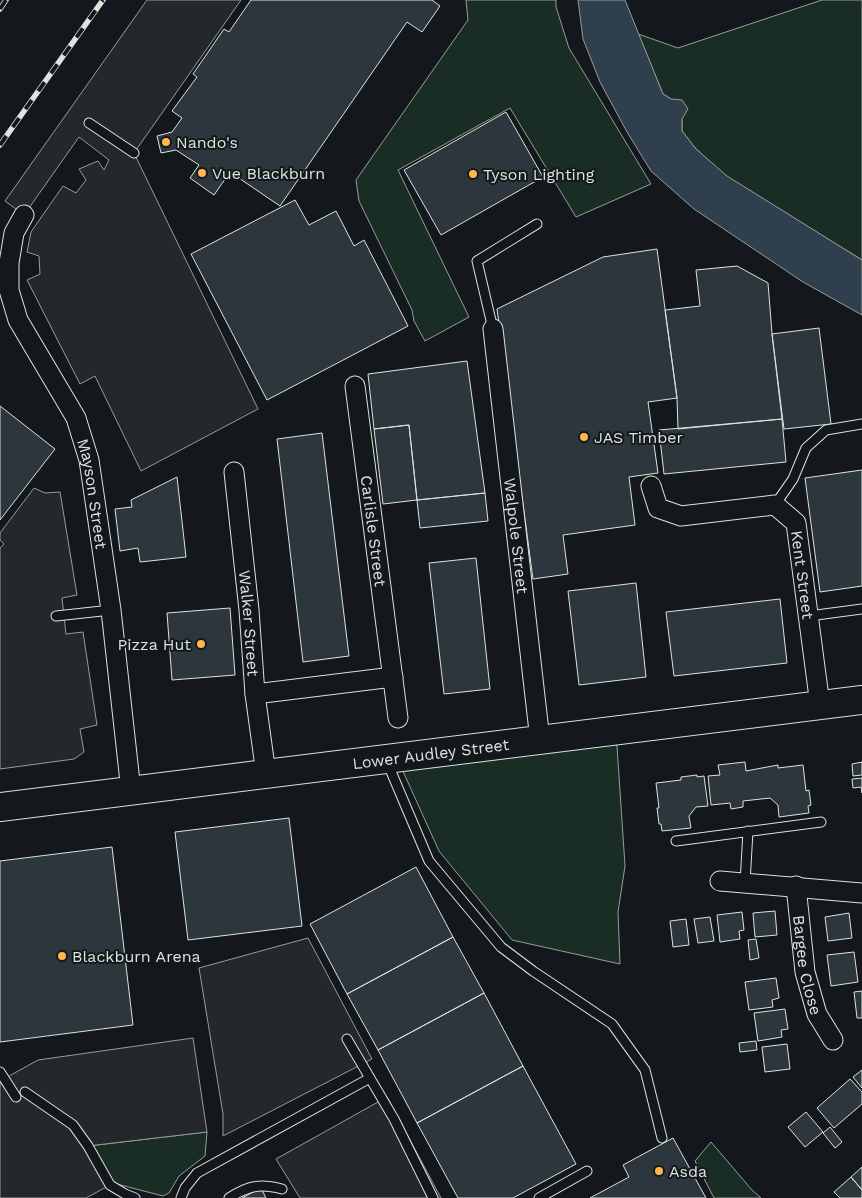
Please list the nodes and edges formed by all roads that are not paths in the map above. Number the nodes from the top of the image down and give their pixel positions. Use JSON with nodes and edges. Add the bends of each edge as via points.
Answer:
{"nodes":[{"id":1,"x":89,"y":123,"type":"dead end"},
{"id":2,"x":134,"y":153,"type":"dead end"},
{"id":3,"x":24,"y":216,"type":"dead end"},
{"id":4,"x":537,"y":224,"type":"dead end"},
{"id":5,"x":493,"y":329,"type":"joint"},
{"id":6,"x":355,"y":386,"type":"dead end"},
{"id":7,"x":862,"y":424,"type":"edge"},
{"id":8,"x":234,"y":472,"type":"dead end"},
{"id":9,"x":651,"y":486,"type":"dead end"},
{"id":10,"x":775,"y":505,"type":"junction"},
{"id":11,"x":862,"y":609,"type":"edge"},
{"id":12,"x":111,"y":610,"type":"junction"},
{"id":13,"x":56,"y":616,"type":"dead end"},
{"id":14,"x":809,"y":616,"type":"junction"},
{"id":15,"x":393,"y":677,"type":"junction"},
{"id":16,"x":255,"y":694,"type":"junction"},
{"id":17,"x":862,"y":700,"type":"edge"},
{"id":18,"x":820,"y":705,"type":"junction"},
{"id":19,"x":398,"y":718,"type":"dead end"},
{"id":20,"x":540,"y":740,"type":"junction"},
{"id":21,"x":386,"y":759,"type":"junction"},
{"id":22,"x":266,"y":774,"type":"junction"},
{"id":23,"x":131,"y":791,"type":"junction"},
{"id":24,"x":0,"y":807,"type":"edge"},
{"id":25,"x":821,"y":822,"type":"dead end"},
{"id":26,"x":748,"y":831,"type":"junction"},
{"id":27,"x":676,"y":840,"type":"dead end"},
{"id":28,"x":720,"y":881,"type":"dead end"},
{"id":29,"x":745,"y":883,"type":"junction"},
{"id":30,"x":796,"y":886,"type":"junction"},
{"id":31,"x":862,"y":893,"type":"edge"},
{"id":32,"x":347,"y":1039,"type":"dead end"},
{"id":33,"x":833,"y":1040,"type":"dead end"},
{"id":34,"x":0,"y":1072,"type":"edge"},
{"id":35,"x":370,"y":1078,"type":"junction"},
{"id":36,"x":662,"y":1138,"type":"dead end"},
{"id":37,"x":587,"y":1171,"type":"dead end"},
{"id":38,"x":282,"y":1189,"type":"dead end"},
{"id":39,"x":124,"y":1196,"type":"edge"},
{"id":40,"x":135,"y":1198,"type":"edge"},
{"id":41,"x":181,"y":1198,"type":"edge"},
{"id":42,"x":229,"y":1198,"type":"edge"},
{"id":43,"x":433,"y":1198,"type":"edge"},
{"id":44,"x":539,"y":1198,"type":"edge"}],
"edges":[{"from":1,"to":2,"type":"lane"},
{"from":3,"to":12,"type":"street","name":"Mayson Street","via":[[14,233],[9,290],[18,320],[76,418],[89,460]]},
{"from":4,"to":5,"type":"lane","via":[[477,260]]},
{"from":5,"to":20,"type":"street","name":"Walpole Street"},
{"from":6,"to":15,"type":"street","name":"Carlisle Street"},
{"from":7,"to":10,"type":"lane","via":[[826,430],[806,448],[793,479]]},
{"from":8,"to":16,"type":"street","name":"Walker Street"},
{"from":9,"to":10,"type":"street","via":[[658,508],[681,516]]},
{"from":10,"to":14,"type":"street","name":"Kent Street","via":[[796,523]]},
{"from":11,"to":14,"type":"lane"},
{"from":12,"to":13,"type":"lane"},
{"from":12,"to":23,"type":"street","name":"Mayson Street"},
{"from":14,"to":18,"type":"street","name":"Kent Street"},
{"from":15,"to":16,"type":"street"},
{"from":15,"to":19,"type":"street","name":"Carlisle Street"},
{"from":16,"to":22,"type":"street","name":"Walker Street"},
{"from":17,"to":18,"type":"highway","name":"Lower Audley Street"},
{"from":18,"to":20,"type":"highway","name":"Lower Audley Street"},
{"from":20,"to":21,"type":"highway","name":"Lower Audley Street"},
{"from":21,"to":22,"type":"highway","name":"Lower Audley Street"},
{"from":21,"to":36,"type":"lane","via":[[429,861],[501,946],[612,1024],[646,1070]]},
{"from":22,"to":23,"type":"highway","name":"Lower Audley Street"},
{"from":23,"to":24,"type":"highway","name":"Lower Audley Street"},
{"from":25,"to":26,"type":"lane"},
{"from":26,"to":27,"type":"lane"},
{"from":26,"to":29,"type":"lane"},
{"from":28,"to":29,"type":"street"},
{"from":29,"to":30,"type":"street"},
{"from":30,"to":31,"type":"street"},
{"from":30,"to":33,"type":"street","name":"Bargee Close","via":[[805,972],[817,1014]]},
{"from":32,"to":35,"type":"lane"},
{"from":34,"to":39,"type":"lane","via":[[21,1095],[73,1125],[110,1185]]},
{"from":35,"to":41,"type":"lane","via":[[197,1172]]},
{"from":35,"to":43,"type":"lane"},
{"from":37,"to":44,"type":"lane"},
{"from":38,"to":42,"type":"lane","via":[[246,1187]]},
{"from":39,"to":40,"type":"lane"}]}
